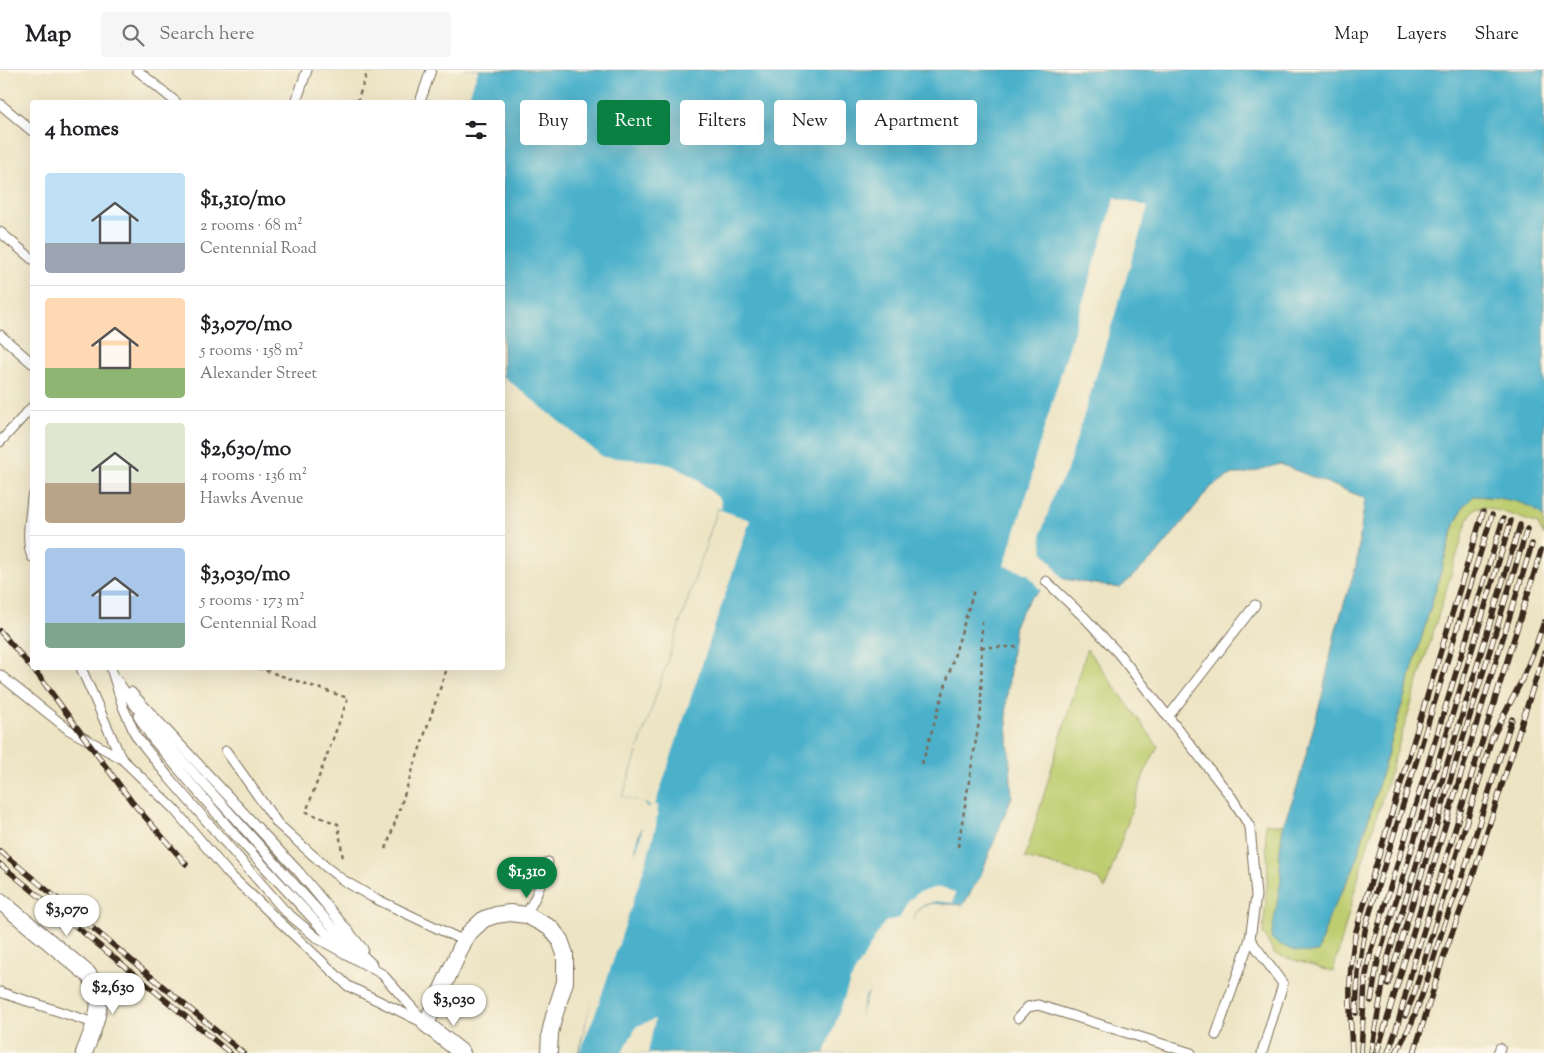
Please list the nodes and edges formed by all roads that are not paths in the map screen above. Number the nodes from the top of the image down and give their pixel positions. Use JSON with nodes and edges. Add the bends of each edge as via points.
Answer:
{"nodes":[{"id":1,"x":137,"y":70,"type":"edge"},
{"id":2,"x":307,"y":70,"type":"edge"},
{"id":3,"x":431,"y":70,"type":"edge"},
{"id":4,"x":174,"y":100,"type":"edge"},
{"id":5,"x":297,"y":100,"type":"edge"},
{"id":6,"x":421,"y":100,"type":"edge"},
{"id":7,"x":0,"y":104,"type":"edge"},
{"id":8,"x":30,"y":128,"type":"edge"},
{"id":9,"x":0,"y":232,"type":"edge"},
{"id":10,"x":30,"y":257,"type":"edge"},
{"id":11,"x":0,"y":335,"type":"edge"},
{"id":12,"x":30,"y":361,"type":"edge"},
{"id":13,"x":30,"y":409,"type":"edge"},
{"id":14,"x":1,"y":440,"type":"edge"},
{"id":15,"x":30,"y":522,"type":"edge"},
{"id":16,"x":30,"y":552,"type":"edge"},
{"id":17,"x":1046,"y":581,"type":"dead end"},
{"id":18,"x":1255,"y":606,"type":"dead end"},
{"id":19,"x":82,"y":670,"type":"edge"},
{"id":20,"x":111,"y":670,"type":"edge"},
{"id":21,"x":0,"y":675,"type":"edge"},
{"id":22,"x":1168,"y":716,"type":"junction"},
{"id":23,"x":226,"y":751,"type":"dead end"},
{"id":24,"x":121,"y":758,"type":"junction"},
{"id":25,"x":548,"y":862,"type":"dead end"},
{"id":26,"x":0,"y":901,"type":"edge"},
{"id":27,"x":526,"y":915,"type":"junction"},
{"id":28,"x":1250,"y":939,"type":"junction"},
{"id":29,"x":464,"y":941,"type":"junction"},
{"id":30,"x":382,"y":974,"type":"junction"},
{"id":31,"x":0,"y":992,"type":"edge"},
{"id":32,"x":1018,"y":1018,"type":"dead end"},
{"id":33,"x":94,"y":1023,"type":"junction"},
{"id":34,"x":426,"y":1024,"type":"junction"},
{"id":35,"x":1216,"y":1035,"type":"dead end"},
{"id":36,"x":87,"y":1052,"type":"edge"},
{"id":37,"x":462,"y":1053,"type":"edge"},
{"id":38,"x":549,"y":1053,"type":"edge"},
{"id":39,"x":1191,"y":1053,"type":"edge"},
{"id":40,"x":1262,"y":1053,"type":"edge"}],
"edges":[{"from":1,"to":4,"type":"lane"},
{"from":2,"to":5,"type":"lane"},
{"from":3,"to":6,"type":"lane"},
{"from":7,"to":8,"type":"lane"},
{"from":9,"to":10,"type":"lane"},
{"from":11,"to":12,"type":"lane"},
{"from":13,"to":14,"type":"lane"},
{"from":15,"to":16,"type":"lane"},
{"from":17,"to":22,"type":"lane","via":[[1118,653]]},
{"from":18,"to":22,"type":"lane"},
{"from":19,"to":24,"type":"lane"},
{"from":20,"to":30,"type":"lane","via":[[299,872]]},
{"from":20,"to":30,"type":"lane","via":[[132,702],[331,925]]},
{"from":20,"to":30,"type":"lane","via":[[136,736],[285,912],[317,938]]},
{"from":21,"to":24,"type":"lane","via":[[69,730]]},
{"from":22,"to":28,"type":"lane","via":[[1232,798],[1250,827],[1256,896]]},
{"from":23,"to":29,"type":"lane","via":[[278,824],[326,867],[372,897]]},
{"from":24,"to":34,"type":"lane","via":[[174,809],[229,874],[348,986]]},
{"from":25,"to":27,"type":"lane"},
{"from":26,"to":33,"type":"street","via":[[94,981],[99,996]]},
{"from":27,"to":29,"type":"street","via":[[510,913],[484,919]]},
{"from":27,"to":38,"type":"street","via":[[551,928],[565,954],[565,982],[552,1025]]},
{"from":28,"to":35,"type":"lane"},
{"from":28,"to":40,"type":"lane","via":[[1283,984]]},
{"from":29,"to":34,"type":"street"},
{"from":30,"to":34,"type":"lane"},
{"from":31,"to":33,"type":"lane"},
{"from":32,"to":39,"type":"lane","via":[[1028,1007],[1038,1005]]},
{"from":33,"to":36,"type":"street"},
{"from":34,"to":37,"type":"street"}]}
